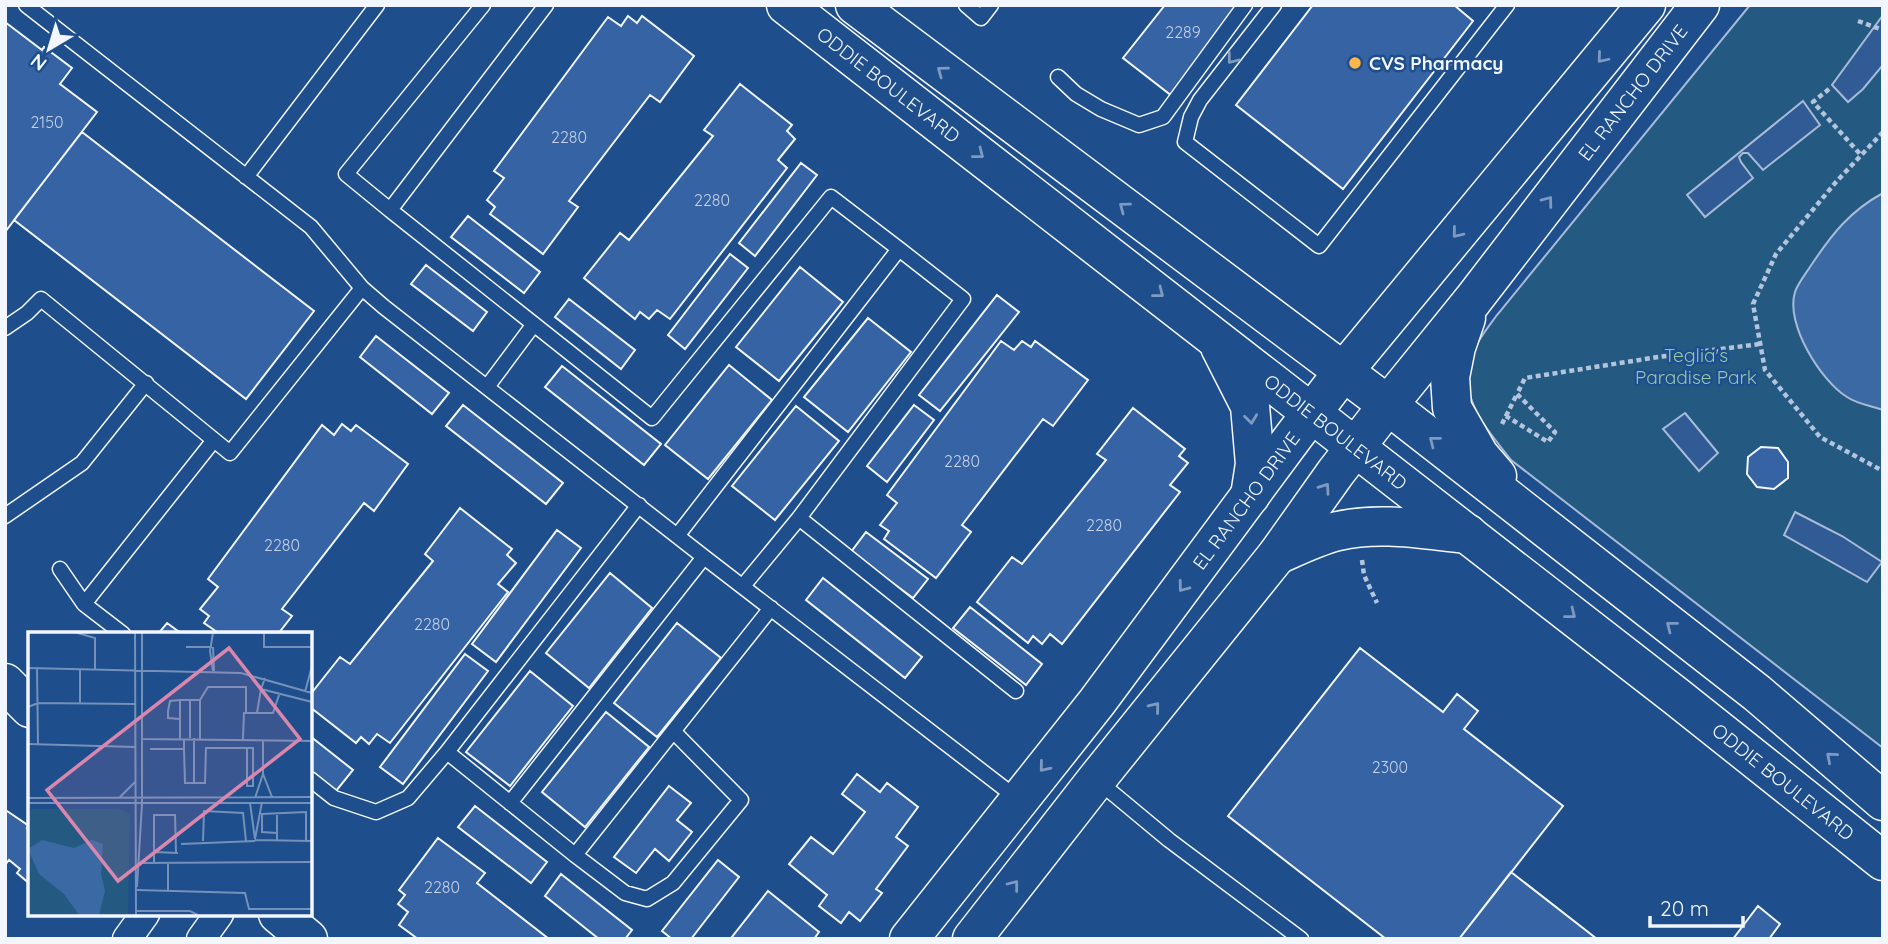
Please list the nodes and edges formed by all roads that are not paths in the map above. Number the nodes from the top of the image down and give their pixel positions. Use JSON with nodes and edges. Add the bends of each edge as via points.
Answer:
{"nodes":[{"id":1,"x":26,"y":5,"type":"edge"},
{"id":2,"x":377,"y":5,"type":"edge"},
{"id":3,"x":483,"y":5,"type":"edge"},
{"id":4,"x":546,"y":5,"type":"edge"},
{"id":5,"x":786,"y":5,"type":"edge"},
{"id":6,"x":855,"y":5,"type":"edge"},
{"id":7,"x":966,"y":5,"type":"edge"},
{"id":8,"x":991,"y":5,"type":"edge"},
{"id":9,"x":1245,"y":5,"type":"edge"},
{"id":10,"x":1274,"y":5,"type":"edge"},
{"id":11,"x":1507,"y":5,"type":"edge"},
{"id":12,"x":1647,"y":5,"type":"edge"},
{"id":13,"x":1691,"y":16,"type":"edge"},
{"id":14,"x":1058,"y":77,"type":"dead end"},
{"id":15,"x":246,"y":177,"type":"junction"},
{"id":16,"x":390,"y":210,"type":"junction"},
{"id":17,"x":900,"y":249,"type":"junction"},
{"id":18,"x":362,"y":288,"type":"junction"},
{"id":19,"x":1473,"y":300,"type":"junction"},
{"id":20,"x":534,"y":324,"type":"junction"},
{"id":21,"x":5,"y":328,"type":"edge"},
{"id":22,"x":1213,"y":336,"type":"junction"},
{"id":23,"x":1343,"y":372,"type":"junction"},
{"id":24,"x":146,"y":383,"type":"junction"},
{"id":25,"x":487,"y":387,"type":"junction"},
{"id":26,"x":1388,"y":405,"type":"junction"},
{"id":27,"x":1312,"y":413,"type":"junction"},
{"id":28,"x":214,"y":440,"type":"junction"},
{"id":29,"x":1356,"y":448,"type":"junction"},
{"id":30,"x":1250,"y":497,"type":"junction"},
{"id":31,"x":639,"y":505,"type":"junction"},
{"id":32,"x":1529,"y":515,"type":"junction"},
{"id":33,"x":5,"y":516,"type":"edge"},
{"id":34,"x":799,"y":518,"type":"junction"},
{"id":35,"x":1468,"y":534,"type":"junction"},
{"id":36,"x":677,"y":536,"type":"junction"},
{"id":37,"x":1277,"y":555,"type":"junction"},
{"id":38,"x":704,"y":557,"type":"junction"},
{"id":39,"x":60,"y":569,"type":"dead end"},
{"id":40,"x":743,"y":586,"type":"junction"},
{"id":41,"x":84,"y":604,"type":"junction"},
{"id":42,"x":771,"y":608,"type":"junction"},
{"id":43,"x":121,"y":632,"type":"edge"},
{"id":44,"x":5,"y":683,"type":"edge"},
{"id":45,"x":1016,"y":691,"type":"dead end"},
{"id":46,"x":28,"y":706,"type":"edge"},
{"id":47,"x":674,"y":732,"type":"junction"},
{"id":48,"x":447,"y":752,"type":"junction"},
{"id":49,"x":1096,"y":780,"type":"junction"},
{"id":50,"x":312,"y":781,"type":"edge"},
{"id":51,"x":1018,"y":800,"type":"junction"},
{"id":52,"x":1883,"y":801,"type":"edge"},
{"id":53,"x":510,"y":803,"type":"junction"},
{"id":54,"x":575,"y":855,"type":"junction"},
{"id":55,"x":1883,"y":861,"type":"edge"},
{"id":56,"x":144,"y":916,"type":"edge"},
{"id":57,"x":218,"y":916,"type":"edge"},
{"id":58,"x":280,"y":916,"type":"edge"},
{"id":59,"x":127,"y":939,"type":"edge"},
{"id":60,"x":201,"y":939,"type":"edge"},
{"id":61,"x":308,"y":939,"type":"edge"},
{"id":62,"x":909,"y":939,"type":"edge"},
{"id":63,"x":972,"y":939,"type":"edge"},
{"id":64,"x":1301,"y":939,"type":"edge"}],
"edges":[{"from":1,"to":15,"type":"lane"},
{"from":2,"to":15,"type":"lane"},
{"from":3,"to":16,"type":"lane","via":[[346,174]]},
{"from":4,"to":16,"type":"lane"},
{"from":5,"to":22,"type":"main road","name":"ODDIE BOULEVARD","one_way":true},
{"from":23,"to":6,"type":"main road","one_way":true},
{"from":7,"to":8,"type":"lane","via":[[981,18]]},
{"from":9,"to":14,"type":"lane","via":[[1163,117],[1139,125],[1101,109]]},
{"from":10,"to":11,"type":"lane","one_way":true,"via":[[1200,100],[1185,142],[1319,246]]},
{"from":12,"to":13,"type":"main road"},
{"from":12,"to":23,"type":"main road","name":"EL RANCHO DRIVE","one_way":true},
{"from":19,"to":13,"type":"main road","name":"EL RANCHO DRIVE","one_way":true},
{"from":15,"to":18,"type":"lane","via":[[311,228]]},
{"from":16,"to":20,"type":"lane"},
{"from":17,"to":20,"type":"lane","via":[[831,197],[652,418]]},
{"from":17,"to":34,"type":"lane","via":[[963,299]]},
{"from":17,"to":36,"type":"lane"},
{"from":18,"to":25,"type":"lane"},
{"from":18,"to":28,"type":"lane","via":[[230,453]]},
{"from":19,"to":26,"type":"main road","name":"EL RANCHO DRIVE"},
{"from":19,"to":32,"type":"main road","via":[[1450,377],[1452,408],[1479,454]]},
{"from":20,"to":25,"type":"lane"},
{"from":21,"to":24,"type":"lane","via":[[41,299]]},
{"from":22,"to":27,"type":"main road","name":"ODDIE BOULEVARD"},
{"from":22,"to":30,"type":"main road","one_way":true,"via":[[1250,406],[1255,464]]},
{"from":23,"to":26,"type":"main road"},
{"from":23,"to":27,"type":"main road","name":"EL RANCHO DRIVE"},
{"from":24,"to":28,"type":"lane"},
{"from":24,"to":33,"type":"lane","via":[[82,463]]},
{"from":25,"to":31,"type":"lane"},
{"from":26,"to":29,"type":"main road","name":"EL RANCHO DRIVE"},
{"from":32,"to":26,"type":"main road","one_way":true},
{"from":27,"to":29,"type":"main road","name":"ODDIE BOULEVARD"},
{"from":27,"to":30,"type":"main road","name":"EL RANCHO DRIVE"},
{"from":28,"to":41,"type":"lane"},
{"from":29,"to":35,"type":"main road","name":"ODDIE BOULEVARD"},
{"from":37,"to":29,"type":"main road","name":"EL RANCHO DRIVE","one_way":true},
{"from":30,"to":51,"type":"main road","name":"EL RANCHO DRIVE","one_way":true},
{"from":31,"to":36,"type":"lane"},
{"from":31,"to":48,"type":"lane"},
{"from":52,"to":32,"type":"main road","one_way":true,"via":[[1756,693]]},
{"from":34,"to":40,"type":"lane"},
{"from":34,"to":45,"type":"lane"},
{"from":35,"to":37,"type":"main road","via":[[1403,526],[1366,527],[1328,534]]},
{"from":35,"to":55,"type":"main road","name":"ODDIE BOULEVARD","one_way":true},
{"from":36,"to":38,"type":"lane"},
{"from":49,"to":37,"type":"main road","name":"EL RANCHO DRIVE","one_way":true},
{"from":38,"to":40,"type":"lane"},
{"from":38,"to":53,"type":"lane"},
{"from":39,"to":41,"type":"lane"},
{"from":40,"to":42,"type":"lane"},
{"from":41,"to":43,"type":"lane"},
{"from":42,"to":47,"type":"lane"},
{"from":42,"to":51,"type":"lane"},
{"from":44,"to":46,"type":"main road"},
{"from":47,"to":54,"type":"lane"},
{"from":47,"to":54,"type":"lane","via":[[741,800],[708,842],[673,883],[647,899],[625,893]]},
{"from":48,"to":50,"type":"lane","via":[[408,798],[376,812],[334,798]]},
{"from":48,"to":53,"type":"lane"},
{"from":63,"to":49,"type":"main road","name":"EL RANCHO DRIVE","one_way":true},
{"from":49,"to":64,"type":"lane"},
{"from":51,"to":62,"type":"main road","name":"EL RANCHO DRIVE"},
{"from":53,"to":54,"type":"lane"},
{"from":56,"to":59,"type":"street"},
{"from":57,"to":60,"type":"street"},
{"from":58,"to":61,"type":"main road"}]}
